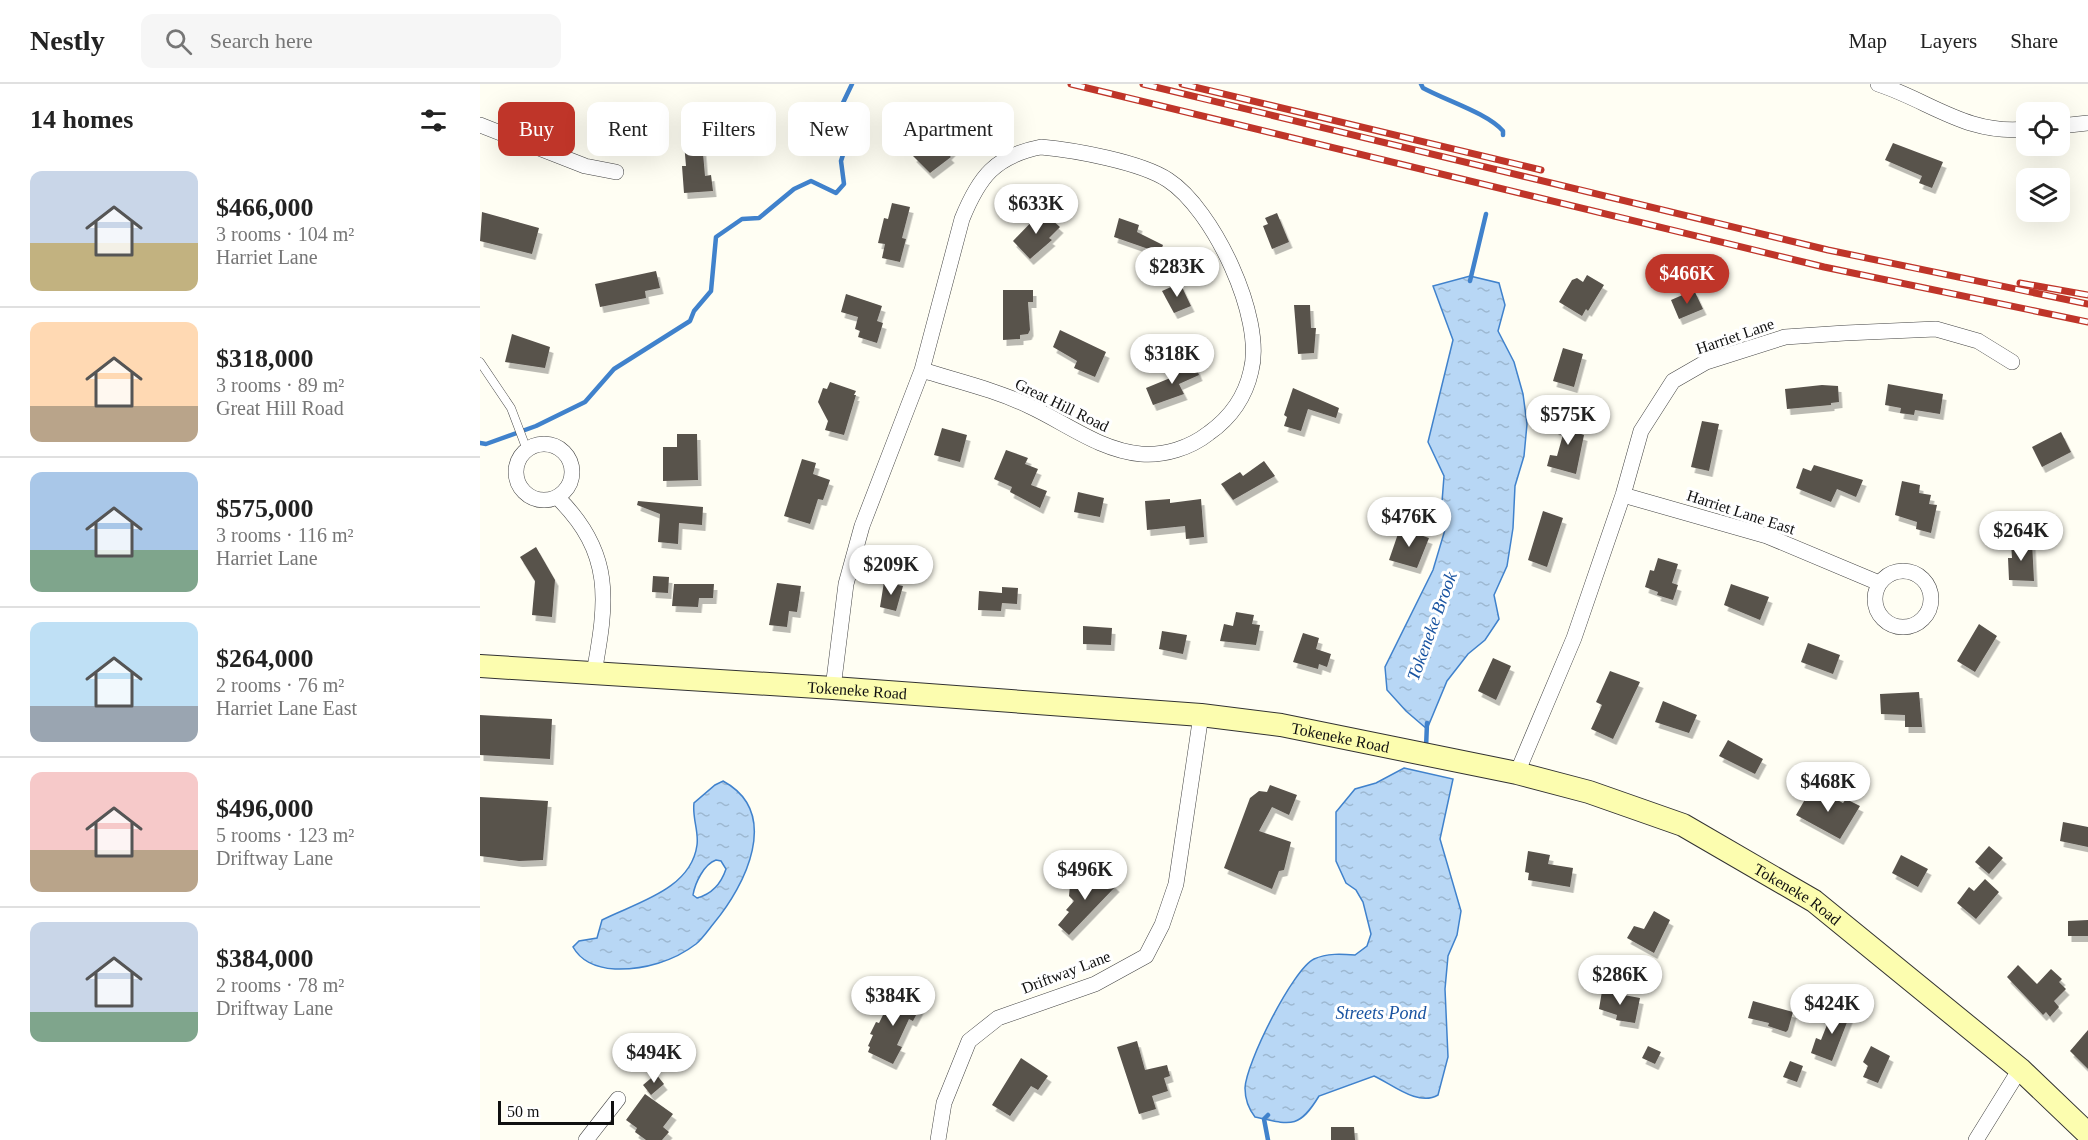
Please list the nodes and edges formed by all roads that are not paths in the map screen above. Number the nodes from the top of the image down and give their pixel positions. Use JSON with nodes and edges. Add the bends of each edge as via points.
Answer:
{"nodes":[{"id":1,"x":1878,"y":84,"type":"edge"},
{"id":2,"x":2088,"y":123,"type":"edge"},
{"id":3,"x":480,"y":125,"type":"edge"},
{"id":4,"x":2070,"y":125,"type":"edge"},
{"id":5,"x":2016,"y":130,"type":"edge"},
{"id":6,"x":616,"y":172,"type":"dead end"},
{"id":7,"x":480,"y":362,"type":"edge"},
{"id":8,"x":2012,"y":362,"type":"dead end"},
{"id":9,"x":922,"y":370,"type":"junction"},
{"id":10,"x":525,"y":445,"type":"junction"},
{"id":11,"x":1623,"y":495,"type":"junction"},
{"id":12,"x":557,"y":497,"type":"junction"},
{"id":13,"x":1879,"y":584,"type":"dead end"},
{"id":14,"x":480,"y":666,"type":"edge"},
{"id":15,"x":594,"y":673,"type":"junction"},
{"id":16,"x":833,"y":688,"type":"junction"},
{"id":17,"x":1201,"y":716,"type":"junction"},
{"id":18,"x":1517,"y":773,"type":"junction"},
{"id":19,"x":2020,"y":1069,"type":"junction"},
{"id":20,"x":618,"y":1100,"type":"dead end"},
{"id":21,"x":2088,"y":1134,"type":"edge"},
{"id":22,"x":586,"y":1140,"type":"edge"},
{"id":23,"x":938,"y":1140,"type":"edge"},
{"id":24,"x":1976,"y":1140,"type":"edge"}],
"edges":[{"from":1,"to":5,"type":"street","via":[[1959,121]]},
{"from":2,"to":4,"type":"street"},
{"from":3,"to":6,"type":"street","via":[[585,166]]},
{"from":7,"to":10,"type":"lane","via":[[511,408]]},
{"from":8,"to":11,"type":"street","name":"Harriet Lane","via":[[1978,341],[1936,329],[1785,337],[1706,362],[1673,381],[1641,431]]},
{"from":9,"to":9,"type":"street","name":"Great Hill Road","via":[[970,199],[1000,162],[1018,152],[1041,147],[1141,168],[1167,179],[1186,194],[1213,227],[1234,274],[1248,315],[1253,349],[1246,388],[1224,422],[1203,437],[1160,454],[1110,448],[1027,405]]},
{"from":9,"to":16,"type":"street","name":"Great Hill Road","via":[[862,526],[846,584]]},
{"from":10,"to":12,"type":"street","via":[[517,464],[519,485],[536,499]]},
{"from":10,"to":12,"type":"street","via":[[552,445],[569,458],[571,480]]},
{"from":11,"to":13,"type":"street","name":"Harriet Lane East","via":[[1767,536]]},
{"from":11,"to":18,"type":"street","name":"Harriet Lane","via":[[1574,638]]},
{"from":12,"to":15,"type":"street","via":[[573,513],[597,550],[604,602]]},
{"from":14,"to":15,"type":"main road","name":"Tokeneke Road"},
{"from":15,"to":16,"type":"main road","name":"Tokeneke Road"},
{"from":16,"to":17,"type":"main road","name":"Tokeneke Road"},
{"from":17,"to":18,"type":"main road","name":"Tokeneke Road","via":[[1281,725]]},
{"from":17,"to":23,"type":"street","name":"Driftway Lane","via":[[1176,884],[1146,956],[1095,984],[998,1018],[969,1041],[944,1103]]},
{"from":18,"to":19,"type":"main road","name":"Tokeneke Road","via":[[1589,792],[1683,825],[1814,901]]},
{"from":19,"to":21,"type":"main road","name":"Tokeneke Road"},
{"from":19,"to":24,"type":"street"},
{"from":20,"to":22,"type":"street"}]}
